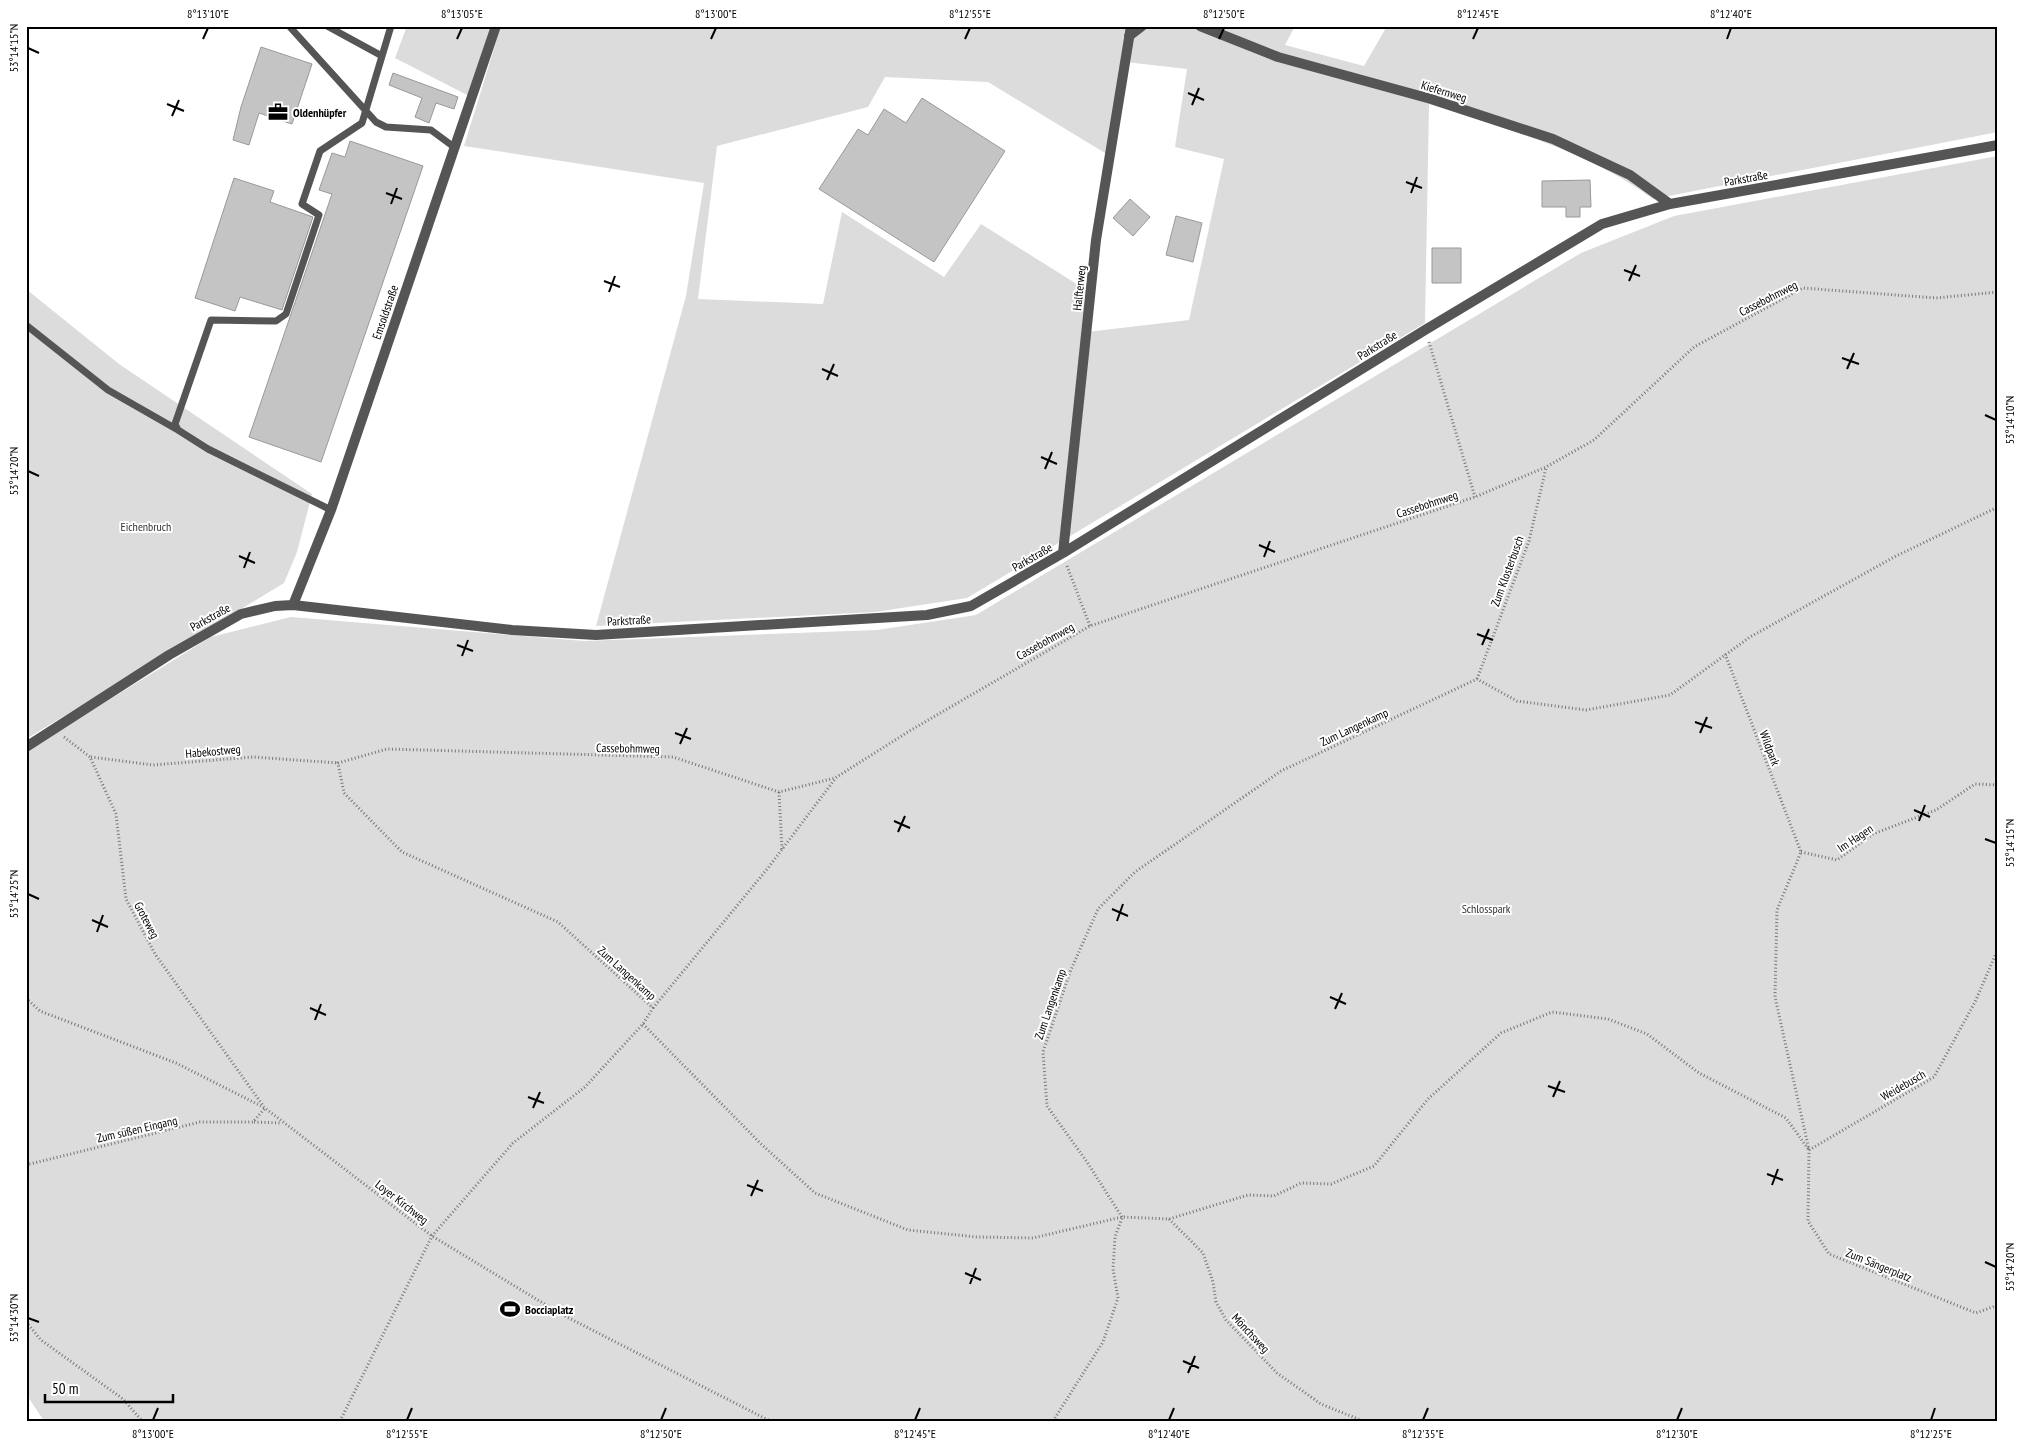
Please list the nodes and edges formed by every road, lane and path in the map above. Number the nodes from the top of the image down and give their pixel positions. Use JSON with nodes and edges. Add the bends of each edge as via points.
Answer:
{"nodes":[{"id":1,"x":289,"y":26,"type":"edge"},
{"id":2,"x":326,"y":26,"type":"edge"},
{"id":3,"x":391,"y":26,"type":"edge"},
{"id":4,"x":496,"y":26,"type":"edge"},
{"id":5,"x":1142,"y":26,"type":"edge"},
{"id":6,"x":1200,"y":26,"type":"edge"},
{"id":7,"x":1130,"y":31,"type":"edge"},
{"id":8,"x":382,"y":56,"type":"junction"},
{"id":9,"x":366,"y":109,"type":"junction"},
{"id":10,"x":1998,"y":145,"type":"edge"},
{"id":11,"x":454,"y":147,"type":"junction"},
{"id":12,"x":1670,"y":204,"type":"junction"},
{"id":13,"x":1998,"y":292,"type":"edge"},
{"id":14,"x":26,"y":325,"type":"edge"},
{"id":15,"x":1425,"y":330,"type":"junction"},
{"id":16,"x":178,"y":430,"type":"junction"},
{"id":17,"x":1546,"y":468,"type":"junction"},
{"id":18,"x":1475,"y":497,"type":"junction"},
{"id":19,"x":1998,"y":507,"type":"edge"},
{"id":20,"x":331,"y":510,"type":"junction"},
{"id":21,"x":1063,"y":554,"type":"junction"},
{"id":22,"x":293,"y":605,"type":"junction"},
{"id":23,"x":1090,"y":626,"type":"junction"},
{"id":24,"x":1725,"y":654,"type":"junction"},
{"id":25,"x":1477,"y":678,"type":"junction"},
{"id":26,"x":53,"y":730,"type":"junction"},
{"id":27,"x":26,"y":747,"type":"edge"},
{"id":28,"x":90,"y":757,"type":"junction"},
{"id":29,"x":338,"y":763,"type":"junction"},
{"id":30,"x":835,"y":778,"type":"junction"},
{"id":31,"x":1998,"y":785,"type":"edge"},
{"id":32,"x":778,"y":792,"type":"junction"},
{"id":33,"x":782,"y":850,"type":"junction"},
{"id":34,"x":1801,"y":852,"type":"junction"},
{"id":35,"x":1998,"y":949,"type":"edge"},
{"id":36,"x":26,"y":998,"type":"edge"},
{"id":37,"x":653,"y":1008,"type":"junction"},
{"id":38,"x":643,"y":1024,"type":"junction"},
{"id":39,"x":265,"y":1108,"type":"junction"},
{"id":40,"x":253,"y":1122,"type":"junction"},
{"id":41,"x":284,"y":1123,"type":"junction"},
{"id":42,"x":1809,"y":1150,"type":"junction"},
{"id":43,"x":26,"y":1165,"type":"edge"},
{"id":44,"x":1122,"y":1217,"type":"junction"},
{"id":45,"x":1169,"y":1218,"type":"junction"},
{"id":46,"x":432,"y":1236,"type":"junction"},
{"id":47,"x":1998,"y":1305,"type":"edge"},
{"id":48,"x":26,"y":1322,"type":"edge"},
{"id":49,"x":142,"y":1421,"type":"edge"},
{"id":50,"x":340,"y":1421,"type":"edge"},
{"id":51,"x":770,"y":1421,"type":"edge"},
{"id":52,"x":1053,"y":1421,"type":"edge"},
{"id":53,"x":1363,"y":1421,"type":"edge"}],
"edges":[{"from":1,"to":9,"type":"lane"},
{"from":2,"to":8,"type":"lane"},
{"from":3,"to":8,"type":"lane"},
{"from":4,"to":11,"type":"street","name":"Emsoldstraße"},
{"from":5,"to":7,"type":"street"},
{"from":6,"to":12,"type":"street","name":"Kiefernweg","via":[[1278,56],[1554,139],[1630,175]]},
{"from":7,"to":21,"type":"street","name":"Halfterweg","via":[[1096,240]]},
{"from":8,"to":9,"type":"lane"},
{"from":9,"to":11,"type":"lane","via":[[376,122],[386,127],[431,130]]},
{"from":9,"to":16,"type":"lane","via":[[362,123],[320,151],[302,204],[319,215],[286,314],[276,320],[211,320],[177,417],[175,424]]},
{"from":10,"to":12,"type":"street","name":"Parkstraße"},
{"from":11,"to":20,"type":"street","name":"Emsoldstraße"},
{"from":12,"to":15,"type":"street","name":"Parkstraße","via":[[1602,224]]},
{"from":13,"to":17,"type":"path","name":"Cassebohmweg","via":[[1936,298],[1803,288],[1694,347],[1594,440]]},
{"from":14,"to":16,"type":"lane","via":[[108,390]]},
{"from":15,"to":18,"type":"path"},
{"from":15,"to":21,"type":"street","name":"Parkstraße"},
{"from":16,"to":20,"type":"lane","via":[[208,449]]},
{"from":17,"to":18,"type":"path","name":"Cassebohmweg"},
{"from":17,"to":25,"type":"path","name":"Zum Klosterbusch","via":[[1529,541]]},
{"from":18,"to":23,"type":"path","name":"Cassebohmweg"},
{"from":19,"to":24,"type":"path","via":[[1896,556]]},
{"from":20,"to":22,"type":"street","name":"Emsoldstraße"},
{"from":21,"to":22,"type":"street","name":"Parkstraße","via":[[971,606],[927,616],[898,618],[596,635],[512,630]]},
{"from":21,"to":23,"type":"path"},
{"from":22,"to":26,"type":"street","name":"Parkstraße","via":[[241,614],[169,655]]},
{"from":23,"to":30,"type":"path","name":"Cassebohmweg"},
{"from":24,"to":25,"type":"path","via":[[1670,695],[1586,710],[1517,702]]},
{"from":24,"to":34,"type":"path","name":"Wildpark"},
{"from":25,"to":44,"type":"path","name":"Zum Langenkamp","via":[[1282,772],[1135,872],[1098,909],[1070,972],[1043,1052],[1046,1106]]},
{"from":26,"to":27,"type":"street","name":"Parkstraße"},
{"from":26,"to":28,"type":"path","name":"Groteweg"},
{"from":28,"to":29,"type":"path","name":"Habekostweg","via":[[153,765],[253,757]]},
{"from":28,"to":39,"type":"path","name":"Groteweg","via":[[116,814],[126,899],[155,954]]},
{"from":29,"to":32,"type":"path","name":"Cassebohmweg","via":[[387,749],[673,757]]},
{"from":29,"to":37,"type":"path","name":"Zum Langenkamp","via":[[344,793],[402,852],[558,922]]},
{"from":30,"to":32,"type":"path","name":"Cassebohmweg"},
{"from":30,"to":33,"type":"path"},
{"from":31,"to":34,"type":"path","name":"Im Hagen","via":[[1975,784],[1936,810],[1873,834],[1837,860]]},
{"from":32,"to":33,"type":"path"},
{"from":33,"to":37,"type":"path"},
{"from":34,"to":42,"type":"path","via":[[1777,910],[1775,997]]},
{"from":35,"to":42,"type":"path","name":"Weidebusch","via":[[1975,1002],[1934,1077]]},
{"from":36,"to":39,"type":"path","name":"Loyer Kirchweg","via":[[40,1011],[176,1063]]},
{"from":37,"to":38,"type":"path","name":"Zum Langenkamp"},
{"from":38,"to":44,"type":"path","via":[[760,1143],[815,1193],[908,1230],[977,1237],[1033,1238]]},
{"from":38,"to":46,"type":"path","name":"Zum Langenkamp","via":[[585,1087],[513,1143]]},
{"from":39,"to":40,"type":"path"},
{"from":39,"to":41,"type":"path","name":"Loyer Kirchweg"},
{"from":40,"to":41,"type":"path","name":"Zum süßen Eingang"},
{"from":40,"to":43,"type":"path","name":"Zum süßen Eingang","via":[[200,1122]]},
{"from":41,"to":46,"type":"path","name":"Loyer Kirchweg"},
{"from":42,"to":45,"type":"path","via":[[1786,1118],[1699,1073],[1647,1034],[1608,1019],[1552,1012],[1501,1033],[1428,1099],[1374,1166],[1331,1184],[1301,1183],[1274,1196],[1248,1195]]},
{"from":42,"to":47,"type":"path","name":"Zum Sängerplatz","via":[[1808,1221],[1829,1254],[1976,1313]]},
{"from":44,"to":45,"type":"path"},
{"from":44,"to":52,"type":"path","via":[[1115,1237],[1113,1269],[1118,1298],[1103,1342]]},
{"from":45,"to":53,"type":"path","name":"Mönchsweg","via":[[1203,1253],[1216,1302],[1226,1320],[1277,1373],[1321,1404]]},
{"from":46,"to":50,"type":"path","name":"Zum Langenkamp"},
{"from":46,"to":51,"type":"path","name":"Loyer Kirchweg","via":[[561,1314]]},
{"from":48,"to":49,"type":"path","via":[[41,1340],[123,1399]]}]}
